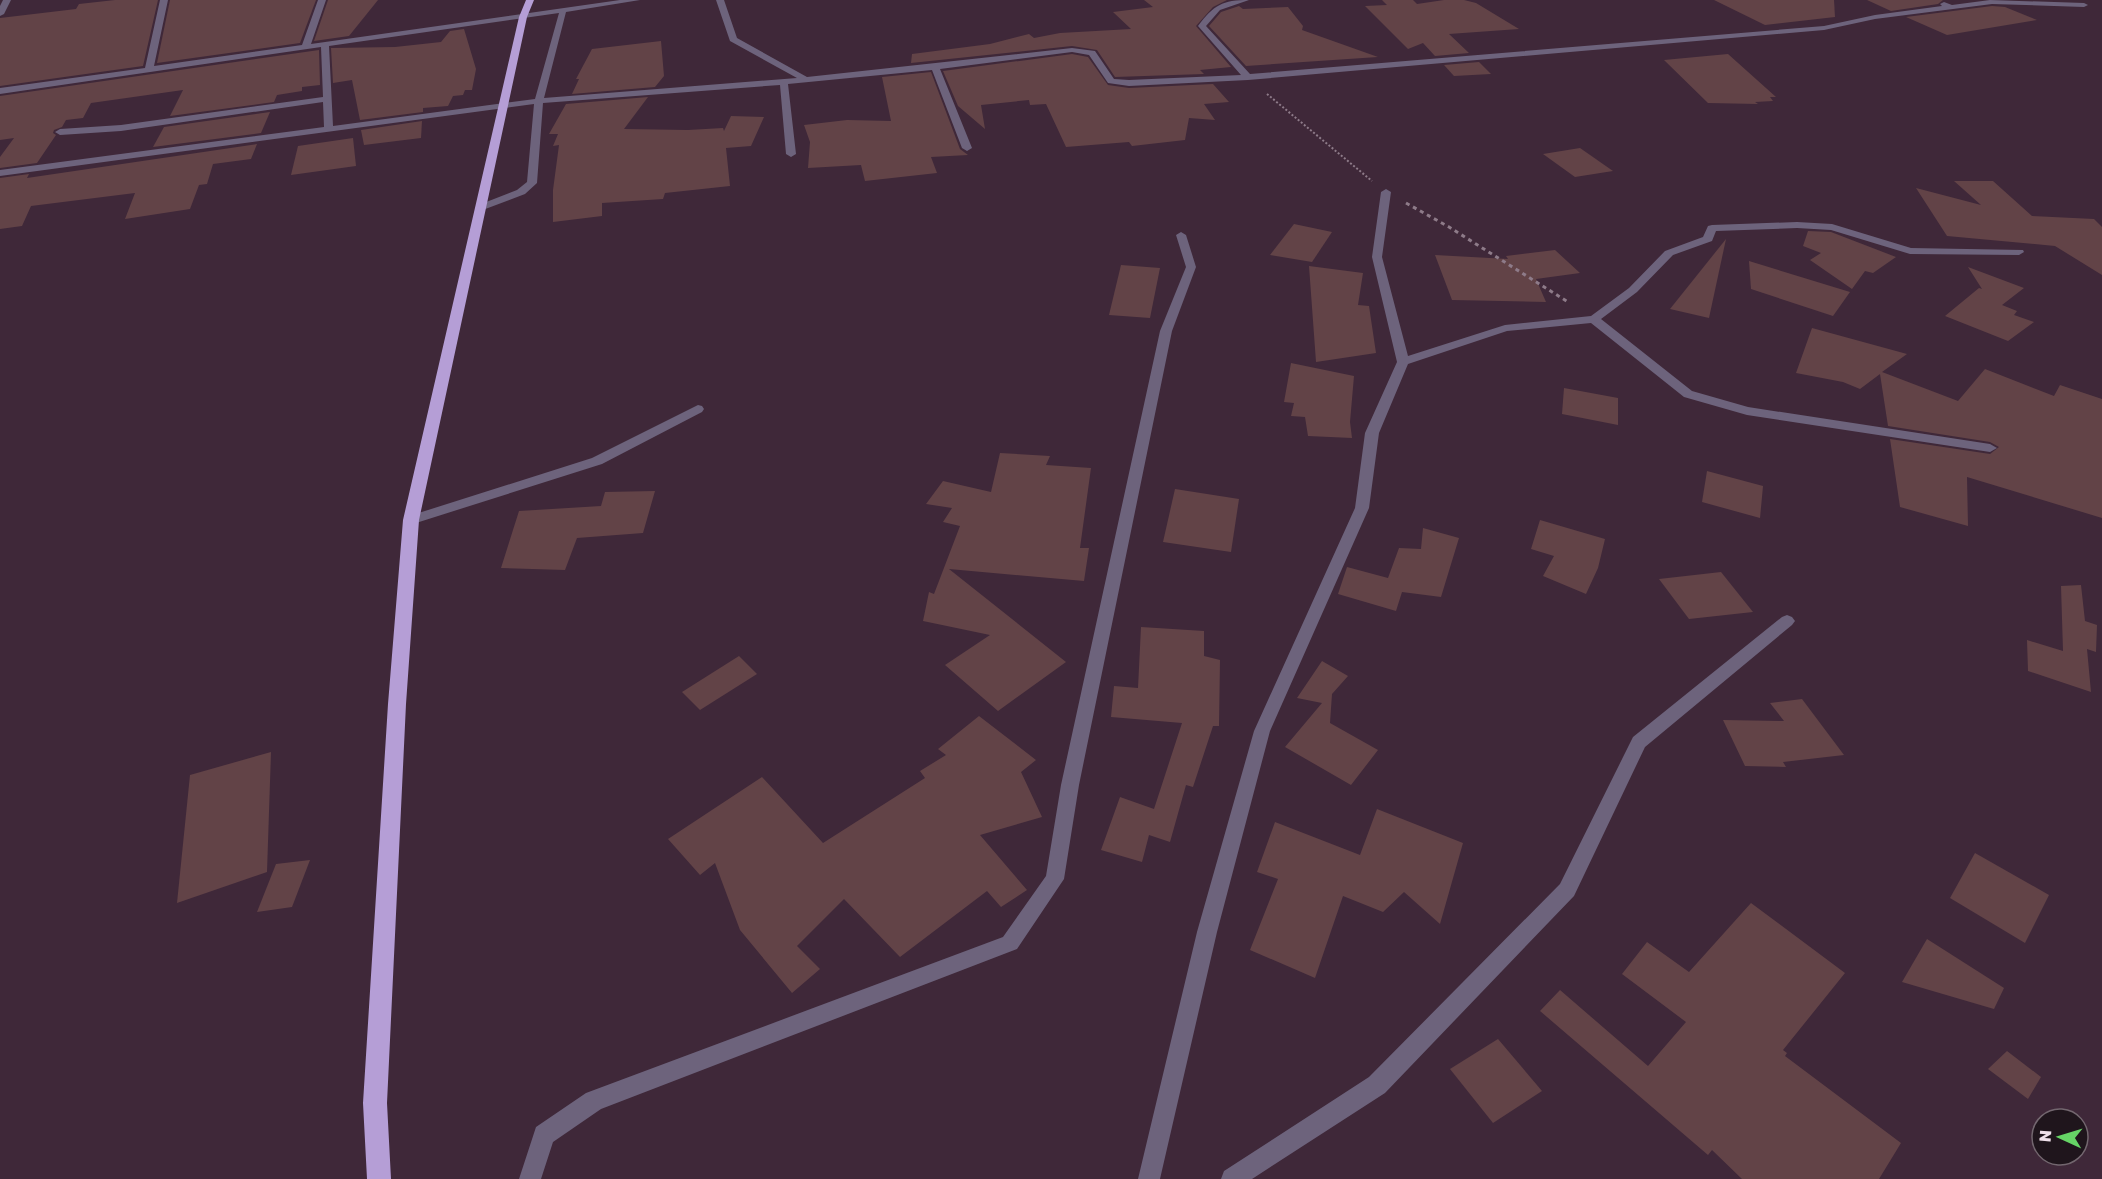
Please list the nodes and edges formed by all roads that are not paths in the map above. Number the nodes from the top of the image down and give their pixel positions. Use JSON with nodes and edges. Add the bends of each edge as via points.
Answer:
{"nodes":[{"id":1,"x":7,"y":0,"type":"edge"},
{"id":2,"x":164,"y":0,"type":"edge"},
{"id":3,"x":322,"y":0,"type":"edge"},
{"id":4,"x":530,"y":0,"type":"edge"},
{"id":5,"x":636,"y":0,"type":"edge"},
{"id":6,"x":720,"y":0,"type":"edge"},
{"id":7,"x":1245,"y":0,"type":"edge"},
{"id":8,"x":1930,"y":0,"type":"edge"},
{"id":9,"x":2084,"y":5,"type":"dead end"},
{"id":10,"x":1951,"y":7,"type":"junction"},
{"id":11,"x":563,"y":11,"type":"junction"},
{"id":12,"x":0,"y":14,"type":"edge"},
{"id":13,"x":523,"y":16,"type":"junction"},
{"id":14,"x":325,"y":46,"type":"junction"},
{"id":15,"x":305,"y":49,"type":"junction"},
{"id":16,"x":935,"y":68,"type":"junction"},
{"id":17,"x":149,"y":70,"type":"junction"},
{"id":18,"x":1248,"y":77,"type":"junction"},
{"id":19,"x":806,"y":80,"type":"junction"},
{"id":20,"x":784,"y":82,"type":"junction"},
{"id":21,"x":0,"y":91,"type":"edge"},
{"id":22,"x":328,"y":99,"type":"junction"},
{"id":23,"x":540,"y":101,"type":"junction"},
{"id":24,"x":503,"y":105,"type":"junction"},
{"id":25,"x":329,"y":129,"type":"junction"},
{"id":26,"x":60,"y":132,"type":"dead end"},
{"id":27,"x":967,"y":148,"type":"dead end"},
{"id":28,"x":791,"y":154,"type":"dead end"},
{"id":29,"x":0,"y":173,"type":"edge"},
{"id":30,"x":1386,"y":192,"type":"road end"},
{"id":31,"x":480,"y":208,"type":"junction"},
{"id":32,"x":1181,"y":235,"type":"dead end"},
{"id":33,"x":2019,"y":252,"type":"dead end"},
{"id":34,"x":1594,"y":319,"type":"junction"},
{"id":35,"x":1403,"y":362,"type":"junction"},
{"id":36,"x":698,"y":409,"type":"dead end"},
{"id":37,"x":1990,"y":448,"type":"dead end"},
{"id":38,"x":411,"y":520,"type":"junction"},
{"id":39,"x":1787,"y":621,"type":"dead end"},
{"id":40,"x":379,"y":1179,"type":"edge"},
{"id":41,"x":530,"y":1179,"type":"edge"},
{"id":42,"x":1149,"y":1179,"type":"edge"},
{"id":43,"x":1232,"y":1179,"type":"edge"}],
"edges":[{"from":1,"to":12,"type":"street"},
{"from":2,"to":17,"type":"street"},
{"from":3,"to":15,"type":"street"},
{"from":4,"to":13,"type":"highway"},
{"from":5,"to":11,"type":"street"},
{"from":6,"to":19,"type":"street","via":[[733,39]]},
{"from":7,"to":18,"type":"street","via":[[1217,8],[1202,26]]},
{"from":8,"to":10,"type":"street"},
{"from":9,"to":10,"type":"street","via":[[1992,2]]},
{"from":10,"to":18,"type":"street","via":[[1824,28]]},
{"from":11,"to":13,"type":"street"},
{"from":11,"to":23,"type":"street"},
{"from":13,"to":14,"type":"street"},
{"from":13,"to":24,"type":"highway"},
{"from":14,"to":15,"type":"street"},
{"from":14,"to":22,"type":"street"},
{"from":15,"to":17,"type":"street"},
{"from":16,"to":18,"type":"street","via":[[1072,50],[1092,53],[1111,81]]},
{"from":16,"to":19,"type":"street"},
{"from":16,"to":27,"type":"street"},
{"from":17,"to":21,"type":"street"},
{"from":19,"to":20,"type":"street"},
{"from":20,"to":23,"type":"street"},
{"from":20,"to":28,"type":"street"},
{"from":22,"to":25,"type":"street"},
{"from":22,"to":26,"type":"street","via":[[121,128]]},
{"from":23,"to":24,"type":"street"},
{"from":23,"to":31,"type":"street","via":[[532,183],[522,192]]},
{"from":24,"to":25,"type":"street"},
{"from":24,"to":31,"type":"highway"},
{"from":25,"to":29,"type":"street"},
{"from":30,"to":35,"type":"street","via":[[1377,257]]},
{"from":31,"to":38,"type":"highway"},
{"from":32,"to":41,"type":"street","via":[[1191,267],[1166,331],[1070,785],[1055,879],[1010,943],[594,1101],[544,1135]]},
{"from":33,"to":34,"type":"street","via":[[1910,251],[1832,227],[1712,228],[1708,239],[1669,253],[1634,290]]},
{"from":34,"to":35,"type":"street","via":[[1505,328]]},
{"from":34,"to":37,"type":"street","via":[[1688,394],[1747,411]]},
{"from":35,"to":42,"type":"street","via":[[1372,433],[1362,508],[1262,731],[1207,932]]},
{"from":36,"to":38,"type":"street","via":[[597,461]]},
{"from":38,"to":40,"type":"highway","via":[[375,1103]]},
{"from":39,"to":43,"type":"street","via":[[1639,742],[1567,890],[1377,1085]]}]}
